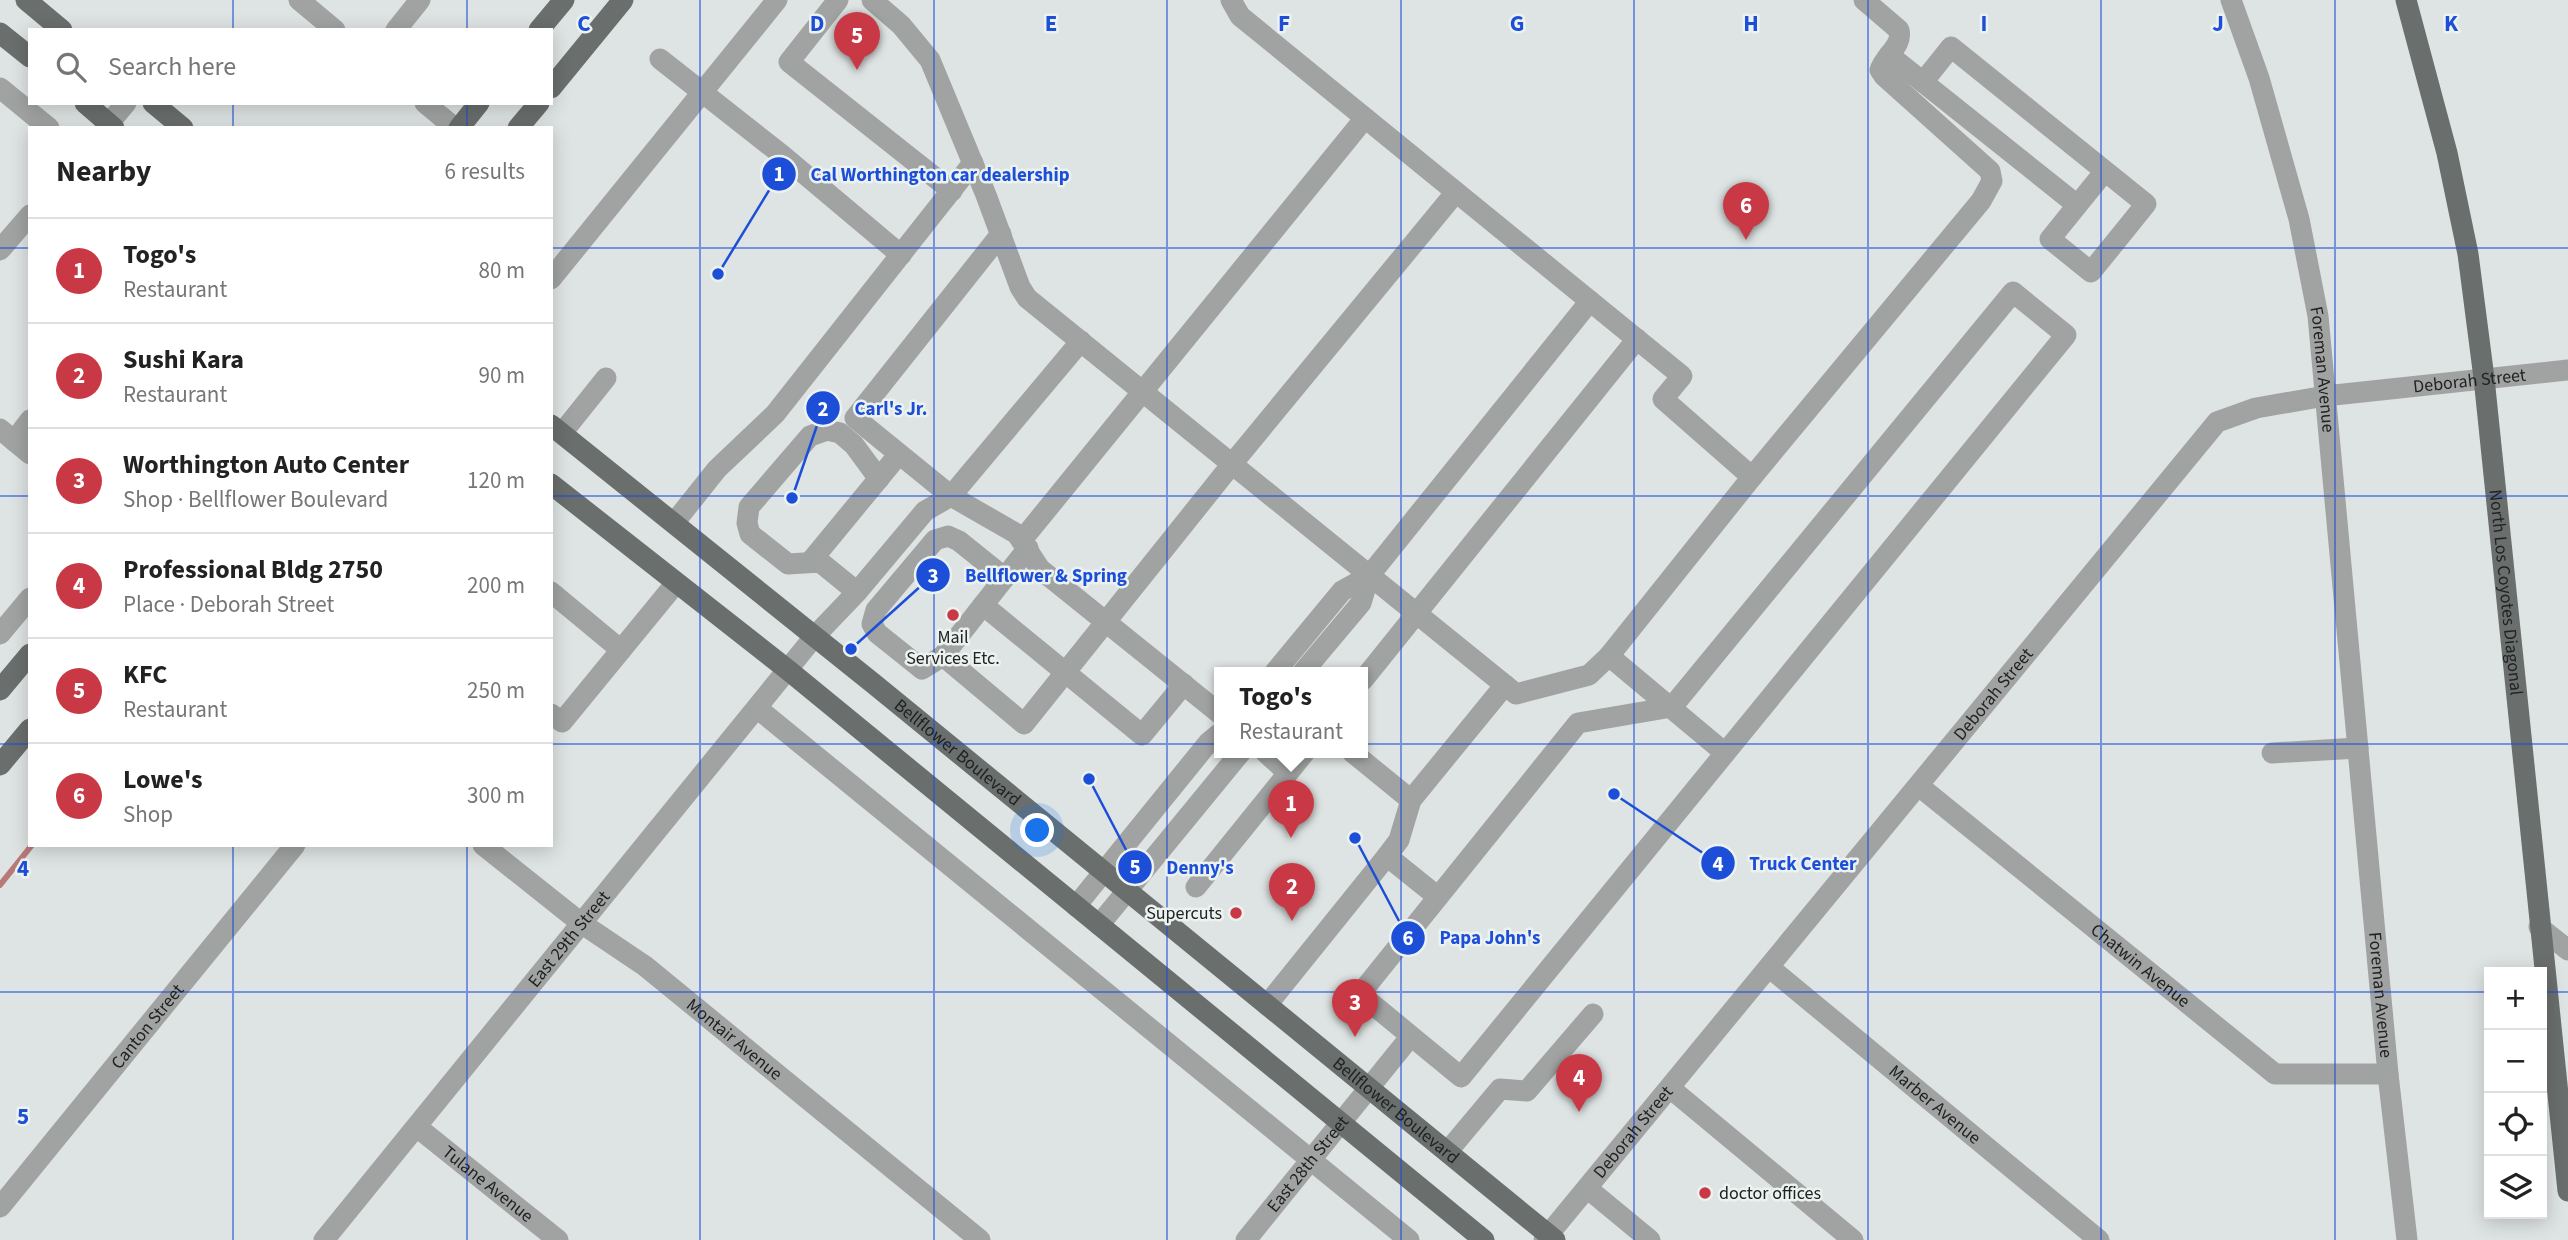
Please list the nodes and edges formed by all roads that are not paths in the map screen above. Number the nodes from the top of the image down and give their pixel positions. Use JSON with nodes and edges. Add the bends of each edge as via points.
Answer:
{"nodes":[{"id":1,"x":26,"y":0,"type":"edge"},
{"id":2,"x":299,"y":0,"type":"edge"},
{"id":3,"x":421,"y":0,"type":"edge"},
{"id":4,"x":564,"y":0,"type":"edge"},
{"id":5,"x":623,"y":0,"type":"edge"},
{"id":6,"x":777,"y":0,"type":"edge"},
{"id":7,"x":838,"y":0,"type":"edge"},
{"id":8,"x":872,"y":0,"type":"edge"},
{"id":9,"x":1231,"y":0,"type":"edge"},
{"id":10,"x":1864,"y":0,"type":"edge"},
{"id":11,"x":2231,"y":0,"type":"edge"},
{"id":12,"x":2406,"y":0,"type":"edge"},
{"id":13,"x":60,"y":28,"type":"edge"},
{"id":14,"x":333,"y":28,"type":"edge"},
{"id":15,"x":398,"y":28,"type":"edge"},
{"id":16,"x":541,"y":28,"type":"edge"},
{"id":17,"x":0,"y":33,"type":"edge"},
{"id":18,"x":28,"y":55,"type":"edge"},
{"id":19,"x":1889,"y":55,"type":"junction"},
{"id":20,"x":660,"y":59,"type":"dead end"},
{"id":21,"x":1923,"y":82,"type":"junction"},
{"id":22,"x":553,"y":86,"type":"edge"},
{"id":23,"x":0,"y":88,"type":"edge"},
{"id":24,"x":702,"y":93,"type":"junction"},
{"id":25,"x":87,"y":105,"type":"edge"},
{"id":26,"x":125,"y":105,"type":"edge"},
{"id":27,"x":155,"y":105,"type":"edge"},
{"id":28,"x":428,"y":105,"type":"edge"},
{"id":29,"x":477,"y":105,"type":"edge"},
{"id":30,"x":536,"y":105,"type":"edge"},
{"id":31,"x":1365,"y":118,"type":"junction"},
{"id":32,"x":47,"y":126,"type":"edge"},
{"id":33,"x":110,"y":126,"type":"edge"},
{"id":34,"x":181,"y":126,"type":"edge"},
{"id":35,"x":454,"y":126,"type":"edge"},
{"id":36,"x":459,"y":126,"type":"edge"},
{"id":37,"x":521,"y":126,"type":"edge"},
{"id":38,"x":973,"y":163,"type":"junction"},
{"id":39,"x":2105,"y":171,"type":"junction"},
{"id":40,"x":952,"y":191,"type":"junction"},
{"id":41,"x":1457,"y":192,"type":"junction"},
{"id":42,"x":2077,"y":205,"type":"junction"},
{"id":43,"x":28,"y":217,"type":"edge"},
{"id":44,"x":1001,"y":234,"type":"junction"},
{"id":45,"x":0,"y":250,"type":"edge"},
{"id":46,"x":901,"y":255,"type":"junction"},
{"id":47,"x":553,"y":277,"type":"edge"},
{"id":48,"x":1590,"y":300,"type":"junction"},
{"id":49,"x":1637,"y":339,"type":"junction"},
{"id":50,"x":1081,"y":341,"type":"junction"},
{"id":51,"x":2568,"y":370,"type":"edge"},
{"id":52,"x":606,"y":378,"type":"dead end"},
{"id":53,"x":2484,"y":378,"type":"junction"},
{"id":54,"x":1143,"y":392,"type":"junction"},
{"id":55,"x":2325,"y":396,"type":"junction"},
{"id":56,"x":28,"y":424,"type":"edge"},
{"id":57,"x":557,"y":429,"type":"edge"},
{"id":58,"x":15,"y":441,"type":"edge"},
{"id":59,"x":899,"y":454,"type":"junction"},
{"id":60,"x":1232,"y":464,"type":"junction"},
{"id":61,"x":1752,"y":477,"type":"junction"},
{"id":62,"x":880,"y":479,"type":"junction"},
{"id":63,"x":554,"y":491,"type":"edge"},
{"id":64,"x":951,"y":496,"type":"junction"},
{"id":65,"x":674,"y":523,"type":"junction"},
{"id":66,"x":1025,"y":544,"type":"junction"},
{"id":67,"x":811,"y":561,"type":"junction"},
{"id":68,"x":1370,"y":576,"type":"junction"},
{"id":69,"x":1005,"y":578,"type":"junction"},
{"id":70,"x":676,"y":583,"type":"junction"},
{"id":71,"x":857,"y":592,"type":"junction"},
{"id":72,"x":553,"y":594,"type":"edge"},
{"id":73,"x":28,"y":600,"type":"edge"},
{"id":74,"x":983,"y":605,"type":"junction"},
{"id":75,"x":1416,"y":613,"type":"junction"},
{"id":76,"x":1106,"y":622,"type":"junction"},
{"id":77,"x":0,"y":634,"type":"edge"},
{"id":78,"x":814,"y":637,"type":"junction"},
{"id":79,"x":621,"y":650,"type":"junction"},
{"id":80,"x":28,"y":656,"type":"edge"},
{"id":81,"x":943,"y":656,"type":"junction"},
{"id":82,"x":1609,"y":656,"type":"junction"},
{"id":83,"x":1279,"y":667,"type":"edge"},
{"id":84,"x":1307,"y":667,"type":"edge"},
{"id":85,"x":788,"y":670,"type":"junction"},
{"id":86,"x":1066,"y":672,"type":"junction"},
{"id":87,"x":1368,"y":674,"type":"edge"},
{"id":88,"x":1184,"y":684,"type":"junction"},
{"id":89,"x":1505,"y":685,"type":"junction"},
{"id":90,"x":0,"y":690,"type":"edge"},
{"id":91,"x":1672,"y":707,"type":"junction"},
{"id":92,"x":757,"y":708,"type":"junction"},
{"id":93,"x":1214,"y":709,"type":"edge"},
{"id":94,"x":553,"y":715,"type":"edge"},
{"id":95,"x":28,"y":731,"type":"edge"},
{"id":96,"x":1214,"y":738,"type":"edge"},
{"id":97,"x":2358,"y":748,"type":"junction"},
{"id":98,"x":1725,"y":753,"type":"junction"},
{"id":99,"x":2272,"y":753,"type":"dead end"},
{"id":100,"x":1236,"y":758,"type":"edge"},
{"id":101,"x":1272,"y":758,"type":"edge"},
{"id":102,"x":1300,"y":758,"type":"edge"},
{"id":103,"x":1359,"y":758,"type":"edge"},
{"id":104,"x":0,"y":765,"type":"edge"},
{"id":105,"x":1288,"y":773,"type":"junction"},
{"id":106,"x":1919,"y":786,"type":"junction"},
{"id":107,"x":1411,"y":800,"type":"junction"},
{"id":108,"x":293,"y":847,"type":"edge"},
{"id":109,"x":486,"y":847,"type":"edge"},
{"id":110,"x":1387,"y":856,"type":"junction"},
{"id":111,"x":1104,"y":872,"type":"junction"},
{"id":112,"x":1196,"y":887,"type":"dead end"},
{"id":113,"x":1127,"y":891,"type":"junction"},
{"id":114,"x":1438,"y":897,"type":"junction"},
{"id":115,"x":1076,"y":906,"type":"junction"},
{"id":116,"x":581,"y":923,"type":"junction"},
{"id":117,"x":1098,"y":925,"type":"junction"},
{"id":118,"x":2539,"y":927,"type":"junction"},
{"id":119,"x":2568,"y":950,"type":"edge"},
{"id":120,"x":1770,"y":968,"type":"junction"},
{"id":121,"x":1267,"y":1005,"type":"junction"},
{"id":122,"x":1593,"y":1014,"type":"dead end"},
{"id":123,"x":1411,"y":1036,"type":"junction"},
{"id":124,"x":2388,"y":1074,"type":"junction"},
{"id":125,"x":1670,"y":1088,"type":"junction"},
{"id":126,"x":1370,"y":1089,"type":"junction"},
{"id":127,"x":2564,"y":1111,"type":"edge"},
{"id":128,"x":1342,"y":1123,"type":"junction"},
{"id":129,"x":417,"y":1127,"type":"junction"},
{"id":130,"x":1448,"y":1152,"type":"junction"},
{"id":131,"x":1311,"y":1160,"type":"junction"},
{"id":132,"x":1587,"y":1188,"type":"junction"},
{"id":133,"x":2568,"y":1191,"type":"edge"},
{"id":134,"x":0,"y":1207,"type":"edge"},
{"id":135,"x":1549,"y":1238,"type":"edge"},
{"id":136,"x":324,"y":1240,"type":"edge"},
{"id":137,"x":558,"y":1240,"type":"edge"},
{"id":138,"x":980,"y":1240,"type":"edge"},
{"id":139,"x":1246,"y":1240,"type":"edge"},
{"id":140,"x":1409,"y":1240,"type":"edge"},
{"id":141,"x":1484,"y":1240,"type":"edge"},
{"id":142,"x":1650,"y":1240,"type":"edge"},
{"id":143,"x":1853,"y":1240,"type":"edge"},
{"id":144,"x":2099,"y":1240,"type":"edge"},
{"id":145,"x":2407,"y":1240,"type":"edge"}],
"edges":[{"from":1,"to":13,"type":"main road"},
{"from":2,"to":14,"type":"street"},
{"from":3,"to":15,"type":"street"},
{"from":4,"to":16,"type":"main road"},
{"from":5,"to":22,"type":"main road"},
{"from":6,"to":24,"type":"street"},
{"from":7,"to":40,"type":"street","via":[[789,62]]},
{"from":8,"to":38,"type":"street","via":[[930,60]]},
{"from":9,"to":31,"type":"street","via":[[1240,16]]},
{"from":10,"to":19,"type":"street","via":[[1899,30],[1901,37]]},
{"from":11,"to":55,"type":"street","name":"Foreman Avenue","via":[[2259,78],[2299,219],[2318,316]]},
{"from":12,"to":53,"type":"main road","name":"North Los Coyotes Diagonal","via":[[2468,254]]},
{"from":17,"to":18,"type":"main road"},
{"from":19,"to":21,"type":"street"},
{"from":19,"to":61,"type":"street","via":[[1880,69],[1884,76],[1990,171],[1992,181],[1987,193]]},
{"from":20,"to":24,"type":"street"},
{"from":21,"to":39,"type":"street","via":[[1951,47]]},
{"from":21,"to":42,"type":"street"},
{"from":23,"to":32,"type":"street"},
{"from":24,"to":46,"type":"street"},
{"from":24,"to":47,"type":"street"},
{"from":25,"to":33,"type":"main road"},
{"from":26,"to":33,"type":"street"},
{"from":27,"to":34,"type":"main road"},
{"from":28,"to":35,"type":"street"},
{"from":29,"to":36,"type":"main road"},
{"from":30,"to":37,"type":"main road"},
{"from":31,"to":41,"type":"street"},
{"from":31,"to":54,"type":"street"},
{"from":38,"to":40,"type":"street"},
{"from":38,"to":44,"type":"street"},
{"from":39,"to":42,"type":"street"},
{"from":39,"to":42,"type":"street","via":[[2146,204],[2091,272],[2050,239]]},
{"from":40,"to":46,"type":"street"},
{"from":41,"to":48,"type":"street"},
{"from":41,"to":60,"type":"street"},
{"from":43,"to":45,"type":"street"},
{"from":44,"to":50,"type":"street","via":[[1027,298]]},
{"from":44,"to":59,"type":"street","via":[[855,418]]},
{"from":46,"to":65,"type":"street","via":[[775,414],[717,469]]},
{"from":48,"to":49,"type":"street"},
{"from":48,"to":68,"type":"street"},
{"from":49,"to":61,"type":"street","via":[[1682,376],[1663,399]]},
{"from":49,"to":75,"type":"street"},
{"from":50,"to":54,"type":"street"},
{"from":50,"to":64,"type":"street","name":"East 29th Street"},
{"from":51,"to":53,"type":"street","name":"Deborah Street"},
{"from":52,"to":57,"type":"street"},
{"from":53,"to":55,"type":"street","name":"Deborah Street"},
{"from":53,"to":118,"type":"main road","name":"North Los Coyotes Diagonal"},
{"from":54,"to":60,"type":"street"},
{"from":54,"to":66,"type":"street"},
{"from":55,"to":97,"type":"street","name":"Foreman Avenue"},
{"from":55,"to":106,"type":"street","name":"Deborah Street","via":[[2256,408],[2217,422]]},
{"from":56,"to":58,"type":"street"},
{"from":57,"to":65,"type":"main road","name":"Bellflower Boulevard"},
{"from":59,"to":62,"type":"street"},
{"from":59,"to":64,"type":"street"},
{"from":60,"to":68,"type":"street"},
{"from":60,"to":76,"type":"street"},
{"from":61,"to":82,"type":"street"},
{"from":62,"to":67,"type":"street"},
{"from":62,"to":67,"type":"street","via":[[855,445],[827,430],[810,436],[749,507],[750,534],[788,564]]},
{"from":63,"to":70,"type":"main road"},
{"from":64,"to":66,"type":"street","via":[[1017,534]]},
{"from":64,"to":71,"type":"street","name":"East 29th Street","via":[[925,511]]},
{"from":65,"to":78,"type":"main road","name":"Bellflower Boulevard"},
{"from":66,"to":69,"type":"street"},
{"from":66,"to":76,"type":"street","via":[[1041,569]]},
{"from":67,"to":71,"type":"street","via":[[820,562]]},
{"from":68,"to":75,"type":"street"},
{"from":68,"to":83,"type":"street","via":[[1342,591]]},
{"from":68,"to":84,"type":"street","via":[[1361,603]]},
{"from":69,"to":74,"type":"street"},
{"from":69,"to":81,"type":"street","via":[[948,536],[935,540],[876,610],[872,624],[877,633],[922,669]]},
{"from":70,"to":79,"type":"street"},
{"from":70,"to":85,"type":"main road"},
{"from":71,"to":78,"type":"street","name":"East 29th Street"},
{"from":72,"to":79,"type":"street"},
{"from":73,"to":77,"type":"street"},
{"from":74,"to":81,"type":"street"},
{"from":74,"to":86,"type":"street"},
{"from":75,"to":87,"type":"street"},
{"from":75,"to":89,"type":"street"},
{"from":76,"to":86,"type":"street"},
{"from":76,"to":88,"type":"street"},
{"from":78,"to":85,"type":"street","name":"East 29th Street"},
{"from":78,"to":111,"type":"main road","name":"Bellflower Boulevard"},
{"from":79,"to":94,"type":"street","via":[[562,722]]},
{"from":80,"to":90,"type":"main road"},
{"from":81,"to":86,"type":"street","via":[[1024,724]]},
{"from":82,"to":89,"type":"street","via":[[1589,675],[1516,694]]},
{"from":82,"to":91,"type":"street"},
{"from":85,"to":92,"type":"street","name":"East 29th Street"},
{"from":85,"to":115,"type":"main road"},
{"from":86,"to":88,"type":"street","via":[[1142,735]]},
{"from":88,"to":93,"type":"street"},
{"from":89,"to":107,"type":"street"},
{"from":91,"to":98,"type":"street"},
{"from":91,"to":98,"type":"street","via":[[2013,292],[2066,335]]},
{"from":91,"to":114,"type":"street","via":[[1577,723]]},
{"from":92,"to":116,"type":"street","name":"East 29th Street"},
{"from":92,"to":131,"type":"street"},
{"from":95,"to":104,"type":"main road"},
{"from":96,"to":111,"type":"street"},
{"from":97,"to":99,"type":"street"},
{"from":97,"to":124,"type":"street","name":"Foreman Avenue"},
{"from":98,"to":123,"type":"street","via":[[1461,1077]]},
{"from":100,"to":113,"type":"street"},
{"from":101,"to":105,"type":"street"},
{"from":102,"to":105,"type":"street"},
{"from":103,"to":107,"type":"street"},
{"from":105,"to":112,"type":"street"},
{"from":106,"to":120,"type":"street","name":"Deborah Street"},
{"from":106,"to":124,"type":"street","name":"Chatwin Avenue","via":[[2275,1073]]},
{"from":107,"to":110,"type":"street","via":[[1399,840]]},
{"from":108,"to":134,"type":"street","name":"Canton Street"},
{"from":109,"to":116,"type":"street","name":"Montair Avenue"},
{"from":110,"to":114,"type":"street"},
{"from":110,"to":121,"type":"street"},
{"from":111,"to":113,"type":"main road","name":"Bellflower Boulevard"},
{"from":111,"to":115,"type":"street"},
{"from":113,"to":117,"type":"street"},
{"from":113,"to":121,"type":"main road","name":"Bellflower Boulevard"},
{"from":114,"to":123,"type":"street","via":[[1360,995]]},
{"from":115,"to":117,"type":"main road"},
{"from":116,"to":129,"type":"street","name":"East 29th Street"},
{"from":116,"to":138,"type":"street","name":"Montair Avenue","via":[[645,967]]},
{"from":117,"to":128,"type":"main road"},
{"from":118,"to":119,"type":"street"},
{"from":118,"to":127,"type":"main road","name":"North Los Coyotes Diagonal"},
{"from":120,"to":125,"type":"street","name":"Deborah Street"},
{"from":120,"to":144,"type":"street","name":"Marber Avenue"},
{"from":121,"to":126,"type":"main road","name":"Bellflower Boulevard"},
{"from":122,"to":130,"type":"street","via":[[1527,1091],[1500,1089]]},
{"from":123,"to":126,"type":"street","name":"East 28th Street"},
{"from":124,"to":145,"type":"street","name":"Foreman Avenue"},
{"from":125,"to":132,"type":"street","name":"Deborah Street"},
{"from":125,"to":143,"type":"street"},
{"from":126,"to":128,"type":"street","name":"East 28th Street"},
{"from":126,"to":130,"type":"main road","name":"Bellflower Boulevard"},
{"from":127,"to":133,"type":"main road","name":"North Los Coyotes Diagonal"},
{"from":128,"to":131,"type":"street","name":"East 28th Street"},
{"from":128,"to":141,"type":"main road"},
{"from":129,"to":136,"type":"street","name":"East 29th Street"},
{"from":129,"to":137,"type":"street","name":"Tulane Avenue"},
{"from":130,"to":135,"type":"main road","name":"Bellflower Boulevard"},
{"from":131,"to":139,"type":"street","name":"East 28th Street"},
{"from":131,"to":140,"type":"street"},
{"from":132,"to":135,"type":"street","name":"Deborah Street"},
{"from":132,"to":142,"type":"street"}]}
